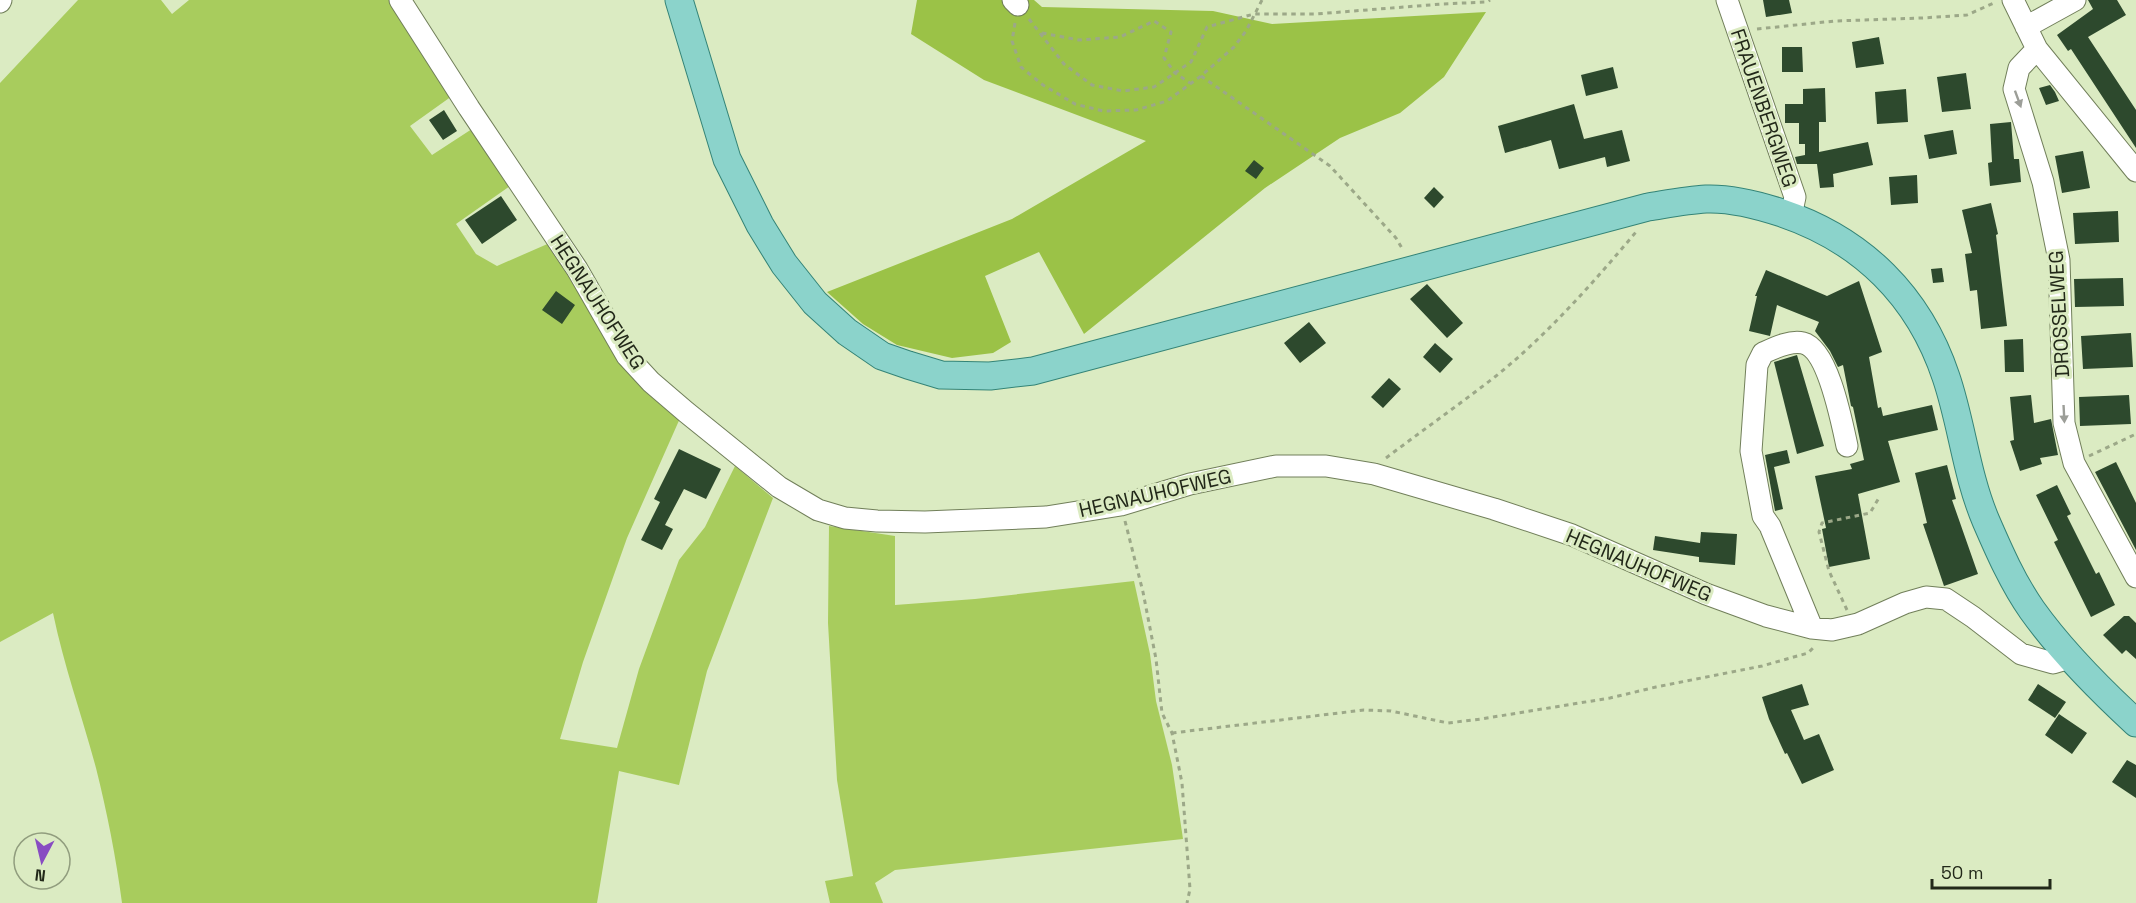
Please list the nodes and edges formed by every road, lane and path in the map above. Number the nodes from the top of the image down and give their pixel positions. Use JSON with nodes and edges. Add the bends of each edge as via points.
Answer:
{"nodes":[{"id":1,"x":400,"y":0,"type":"edge"},
{"id":2,"x":679,"y":0,"type":"edge"},
{"id":3,"x":1262,"y":0,"type":"edge"},
{"id":4,"x":1490,"y":0,"type":"edge"},
{"id":5,"x":1727,"y":0,"type":"edge"},
{"id":6,"x":2000,"y":0,"type":"edge"},
{"id":7,"x":2013,"y":0,"type":"edge"},
{"id":8,"x":2075,"y":0,"type":"edge"},
{"id":9,"x":1016,"y":2,"type":"edge"},
{"id":10,"x":1254,"y":14,"type":"junction"},
{"id":11,"x":2026,"y":27,"type":"junction"},
{"id":12,"x":1739,"y":31,"type":"junction"},
{"id":13,"x":2037,"y":49,"type":"junction"},
{"id":14,"x":1175,"y":73,"type":"junction"},
{"id":15,"x":1201,"y":76,"type":"junction"},
{"id":16,"x":1191,"y":83,"type":"junction"},
{"id":17,"x":2136,"y":171,"type":"edge"},
{"id":18,"x":1648,"y":207,"type":"junction"},
{"id":19,"x":1791,"y":216,"type":"junction"},
{"id":20,"x":1412,"y":271,"type":"junction"},
{"id":21,"x":2136,"y":434,"type":"edge"},
{"id":22,"x":1847,"y":446,"type":"dead end"},
{"id":23,"x":2074,"y":463,"type":"junction"},
{"id":24,"x":1374,"y":474,"type":"junction"},
{"id":25,"x":1880,"y":496,"type":"dead end"},
{"id":26,"x":1121,"y":505,"type":"junction"},
{"id":27,"x":2136,"y":577,"type":"edge"},
{"id":28,"x":1854,"y":625,"type":"junction"},
{"id":29,"x":1822,"y":629,"type":"junction"},
{"id":30,"x":2070,"y":658,"type":"junction"},
{"id":31,"x":2136,"y":723,"type":"edge"},
{"id":32,"x":1172,"y":733,"type":"junction"},
{"id":33,"x":1187,"y":903,"type":"edge"}],
"edges":[{"from":1,"to":26,"type":"street","name":"HEGNAUHOFWEG","via":[[577,269],[627,356],[660,389],[779,487],[818,510],[877,521],[1046,517]]},
{"from":2,"to":20,"type":"main road","via":[[727,159],[760,225],[815,303],[882,356],[940,375],[990,376],[1033,371]]},
{"from":3,"to":10,"type":"path"},
{"from":4,"to":10,"type":"path","via":[[1316,14]]},
{"from":5,"to":12,"type":"street","name":"FRAUENBERGWEG"},
{"from":6,"to":12,"type":"path","via":[[1967,15],[1835,21]]},
{"from":7,"to":11,"type":"street"},
{"from":8,"to":11,"type":"street"},
{"from":9,"to":16,"type":"path","via":[[1012,41],[1021,67],[1075,104],[1103,111],[1136,110],[1167,101]]},
{"from":10,"to":14,"type":"path","via":[[1207,27],[1191,62]]},
{"from":10,"to":15,"type":"path","via":[[1234,47]]},
{"from":11,"to":13,"type":"street"},
{"from":12,"to":19,"type":"street","name":"FRAUENBERGWEG","via":[[1795,197]]},
{"from":13,"to":17,"type":"street"},
{"from":13,"to":23,"type":"street","name":"DROSSELWEG","one_way":true,"via":[[2019,68],[2014,89],[2043,182],[2059,260],[2064,423]]},
{"from":14,"to":14,"type":"path","via":[[1154,87],[1123,92],[1092,85],[1064,64],[1040,33],[1079,40],[1120,37],[1154,21],[1171,32],[1164,58]]},
{"from":14,"to":16,"type":"path"},
{"from":15,"to":16,"type":"path"},
{"from":15,"to":20,"type":"path","via":[[1330,166],[1396,238]]},
{"from":18,"to":19,"type":"main road","via":[[1707,199],[1763,207]]},
{"from":18,"to":20,"type":"main road"},
{"from":18,"to":24,"type":"path","via":[[1640,228],[1551,327],[1496,375],[1382,462]]},
{"from":19,"to":30,"type":"main road","via":[[1832,234],[1888,277],[1926,329],[1946,377],[1972,485],[1986,521],[2031,609]]},
{"from":21,"to":23,"type":"path"},
{"from":22,"to":29,"type":"street","via":[[1833,388],[1816,351],[1803,343],[1786,344],[1763,353],[1757,365],[1751,451],[1762,516]]},
{"from":23,"to":27,"type":"street","name":"DROSSELWEG"},
{"from":24,"to":26,"type":"street","name":"HEGNAUHOFWEG","via":[[1326,466],[1276,466],[1190,484]]},
{"from":24,"to":29,"type":"street","name":"HEGNAUHOFWEG","via":[[1572,535],[1706,594]]},
{"from":25,"to":28,"type":"path","via":[[1870,513],[1822,523],[1819,532],[1829,571]]},
{"from":26,"to":32,"type":"path","via":[[1143,592],[1162,713]]},
{"from":28,"to":29,"type":"street","name":"HEGNAUHOFWEG"},
{"from":28,"to":30,"type":"street","name":"HEGNAUHOFWEG","via":[[1926,597],[1946,599],[2021,654],[2053,663]]},
{"from":29,"to":32,"type":"path","via":[[1808,653],[1762,666],[1610,698],[1492,717],[1448,723],[1391,711],[1364,710]]},
{"from":30,"to":31,"type":"main road"},
{"from":32,"to":33,"type":"path","via":[[1182,783],[1190,889]]}]}
